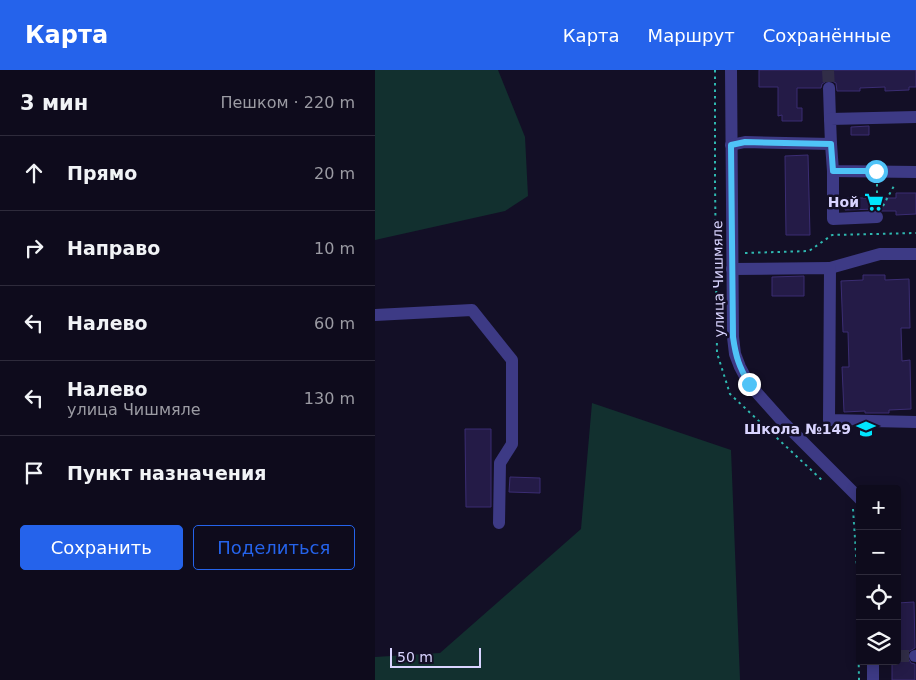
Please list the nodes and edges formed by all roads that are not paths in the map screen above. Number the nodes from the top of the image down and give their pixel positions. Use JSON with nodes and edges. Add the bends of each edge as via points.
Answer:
{"nodes":[{"id":1,"x":731,"y":70,"type":"edge"},
{"id":2,"x":829,"y":88,"type":"tunnel mouth"},
{"id":3,"x":916,"y":117,"type":"edge"},
{"id":4,"x":830,"y":119,"type":"junction"},
{"id":5,"x":831,"y":144,"type":"junction"},
{"id":6,"x":731,"y":145,"type":"junction"},
{"id":7,"x":833,"y":171,"type":"junction"},
{"id":8,"x":916,"y":172,"type":"edge"},
{"id":9,"x":877,"y":217,"type":"road end"},
{"id":10,"x":916,"y":254,"type":"edge"},
{"id":11,"x":830,"y":268,"type":"junction"},
{"id":12,"x":732,"y":269,"type":"junction"},
{"id":13,"x":375,"y":314,"type":"edge"},
{"id":14,"x":916,"y":422,"type":"edge"},
{"id":15,"x":856,"y":504,"type":"edge"},
{"id":16,"x":499,"y":523,"type":"dead end"},
{"id":17,"x":873,"y":665,"type":"edge"},
{"id":18,"x":873,"y":680,"type":"edge"}],
"edges":[{"from":1,"to":6,"type":"street","name":"улица Чишмяле"},
{"from":2,"to":4,"type":"street"},
{"from":3,"to":4,"type":"street"},
{"from":4,"to":5,"type":"street"},
{"from":5,"to":6,"type":"street","via":[[745,142]]},
{"from":5,"to":7,"type":"street"},
{"from":6,"to":12,"type":"street","name":"улица Чишмяле"},
{"from":7,"to":8,"type":"street"},
{"from":7,"to":9,"type":"street","via":[[833,219]]},
{"from":10,"to":11,"type":"street","via":[[880,254]]},
{"from":11,"to":12,"type":"street"},
{"from":11,"to":14,"type":"street","via":[[829,420]]},
{"from":12,"to":15,"type":"street","name":"улица Чишмяле","via":[[733,337],[740,367],[749,384]]},
{"from":13,"to":16,"type":"street","via":[[472,310],[512,360],[512,444],[500,463]]},
{"from":17,"to":18,"type":"street"}]}
